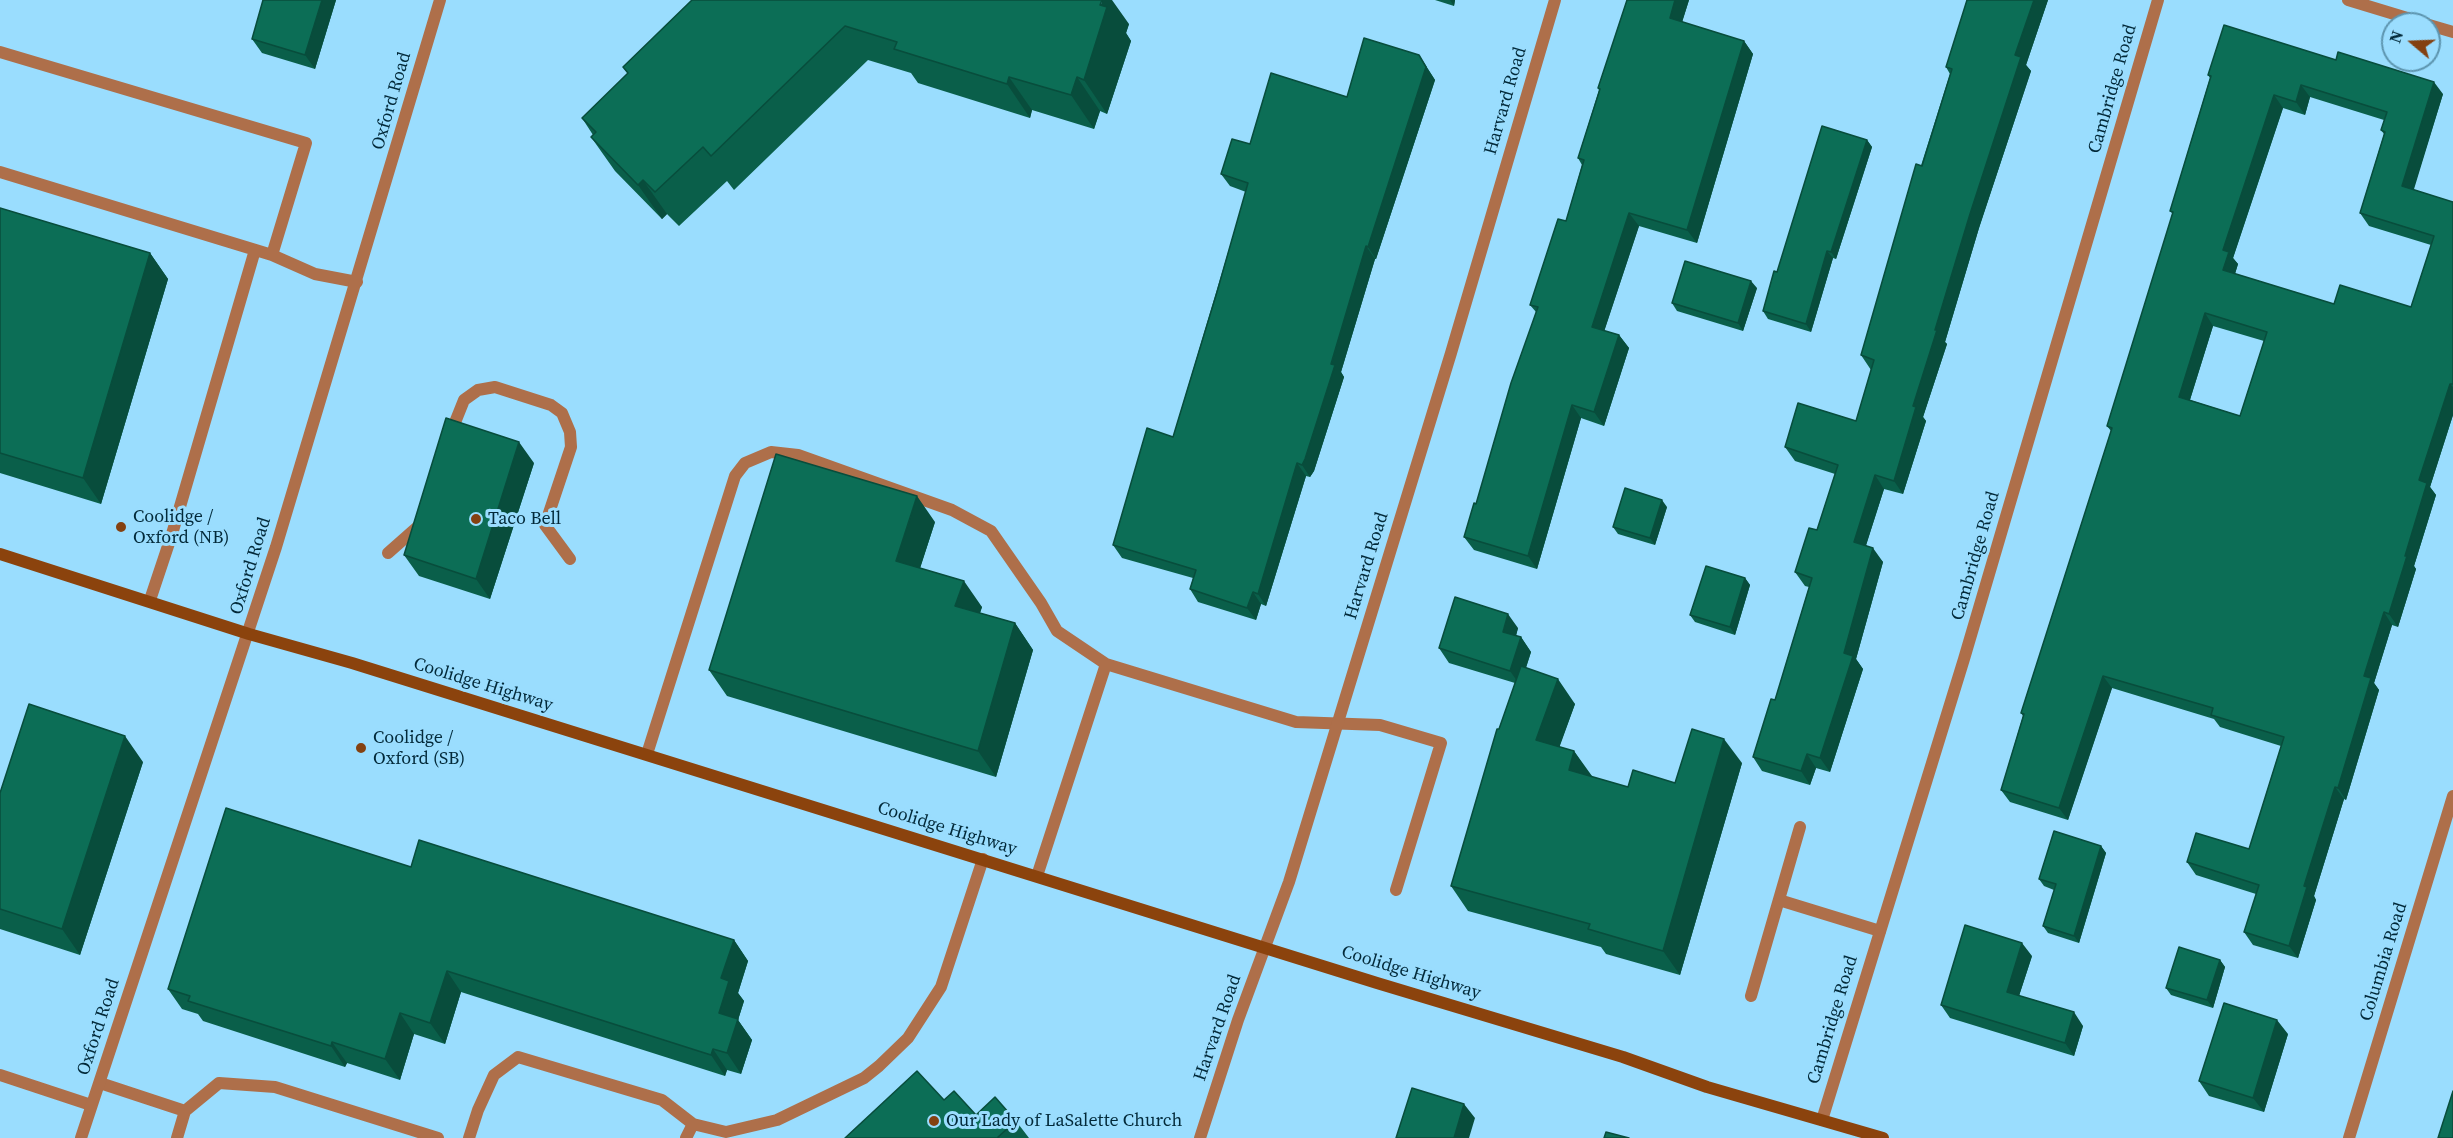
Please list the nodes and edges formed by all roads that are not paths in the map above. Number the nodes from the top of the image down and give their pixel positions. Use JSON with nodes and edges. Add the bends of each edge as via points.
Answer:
{"nodes":[{"id":1,"x":440,"y":0,"type":"edge"},
{"id":2,"x":1555,"y":0,"type":"edge"},
{"id":3,"x":2158,"y":0,"type":"edge"},
{"id":4,"x":2348,"y":0,"type":"edge"},
{"id":5,"x":2388,"y":12,"type":"edge"},
{"id":6,"x":0,"y":52,"type":"edge"},
{"id":7,"x":0,"y":172,"type":"edge"},
{"id":8,"x":255,"y":250,"type":"junction"},
{"id":9,"x":272,"y":255,"type":"junction"},
{"id":10,"x":357,"y":282,"type":"junction"},
{"id":11,"x":446,"y":448,"type":"edge"},
{"id":12,"x":426,"y":512,"type":"edge"},
{"id":13,"x":0,"y":554,"type":"edge"},
{"id":14,"x":388,"y":554,"type":"dead end"},
{"id":15,"x":570,"y":559,"type":"dead end"},
{"id":16,"x":150,"y":600,"type":"junction"},
{"id":17,"x":249,"y":634,"type":"junction"},
{"id":18,"x":1106,"y":664,"type":"junction"},
{"id":19,"x":1338,"y":723,"type":"junction"},
{"id":20,"x":647,"y":754,"type":"junction"},
{"id":21,"x":2453,"y":796,"type":"edge"},
{"id":22,"x":1800,"y":827,"type":"dead end"},
{"id":23,"x":983,"y":859,"type":"junction"},
{"id":24,"x":1036,"y":876,"type":"junction"},
{"id":25,"x":1396,"y":890,"type":"dead end"},
{"id":26,"x":1779,"y":900,"type":"junction"},
{"id":27,"x":1880,"y":931,"type":"junction"},
{"id":28,"x":1265,"y":948,"type":"junction"},
{"id":29,"x":1751,"y":996,"type":"dead end"},
{"id":30,"x":0,"y":1075,"type":"edge"},
{"id":31,"x":100,"y":1083,"type":"junction"},
{"id":32,"x":91,"y":1105,"type":"junction"},
{"id":33,"x":185,"y":1111,"type":"junction"},
{"id":34,"x":1821,"y":1120,"type":"junction"},
{"id":35,"x":693,"y":1124,"type":"junction"},
{"id":36,"x":81,"y":1138,"type":"edge"},
{"id":37,"x":177,"y":1138,"type":"edge"},
{"id":38,"x":438,"y":1138,"type":"edge"},
{"id":39,"x":469,"y":1138,"type":"edge"},
{"id":40,"x":686,"y":1138,"type":"edge"},
{"id":41,"x":1200,"y":1138,"type":"edge"},
{"id":42,"x":1883,"y":1138,"type":"edge"},
{"id":43,"x":2349,"y":1138,"type":"edge"}],
"edges":[{"from":1,"to":10,"type":"street","name":"Oxford Road"},
{"from":2,"to":19,"type":"street","name":"Harvard Road"},
{"from":3,"to":27,"type":"street","name":"Cambridge Road"},
{"from":4,"to":5,"type":"street"},
{"from":6,"to":9,"type":"street","via":[[306,144]]},
{"from":7,"to":8,"type":"street"},
{"from":8,"to":9,"type":"street"},
{"from":8,"to":16,"type":"street"},
{"from":9,"to":10,"type":"street","via":[[315,273]]},
{"from":10,"to":17,"type":"street","name":"Oxford Road"},
{"from":11,"to":15,"type":"street","via":[[464,400],[478,390],[495,387],[551,405],[562,413],[570,432],[570,447],[545,525]]},
{"from":12,"to":14,"type":"street","via":[[423,522]]},
{"from":13,"to":16,"type":"main road","name":"Coolidge Highway"},
{"from":16,"to":17,"type":"main road","name":"Coolidge Highway"},
{"from":17,"to":20,"type":"main road","name":"Coolidge Highway"},
{"from":17,"to":31,"type":"street","name":"Oxford Road"},
{"from":18,"to":19,"type":"street","via":[[1296,722]]},
{"from":18,"to":20,"type":"street","via":[[1057,631],[991,531],[952,510],[798,455],[771,452],[745,463],[735,476]]},
{"from":18,"to":24,"type":"street"},
{"from":19,"to":25,"type":"street","via":[[1380,725],[1441,743]]},
{"from":19,"to":28,"type":"street","name":"Harvard Road"},
{"from":20,"to":23,"type":"main road","name":"Coolidge Highway"},
{"from":21,"to":43,"type":"street","name":"Columbia Road"},
{"from":22,"to":26,"type":"street"},
{"from":23,"to":24,"type":"main road","name":"Coolidge Highway"},
{"from":23,"to":35,"type":"street","via":[[941,987],[908,1038],[879,1066],[864,1078],[777,1120],[726,1132]]},
{"from":24,"to":28,"type":"main road","name":"Coolidge Highway"},
{"from":26,"to":27,"type":"street"},
{"from":26,"to":29,"type":"street"},
{"from":27,"to":34,"type":"street","name":"Cambridge Road"},
{"from":28,"to":34,"type":"main road","name":"Coolidge Highway"},
{"from":28,"to":41,"type":"street","name":"Harvard Road"},
{"from":30,"to":32,"type":"street"},
{"from":31,"to":32,"type":"street","name":"Oxford Road"},
{"from":31,"to":33,"type":"street"},
{"from":32,"to":36,"type":"street","name":"Oxford Road"},
{"from":33,"to":37,"type":"street"},
{"from":33,"to":38,"type":"street","via":[[219,1083],[275,1088]]},
{"from":34,"to":42,"type":"main road","name":"Coolidge Highway"},
{"from":35,"to":39,"type":"street","via":[[662,1100],[518,1057],[494,1075]]},
{"from":35,"to":40,"type":"street"}]}
